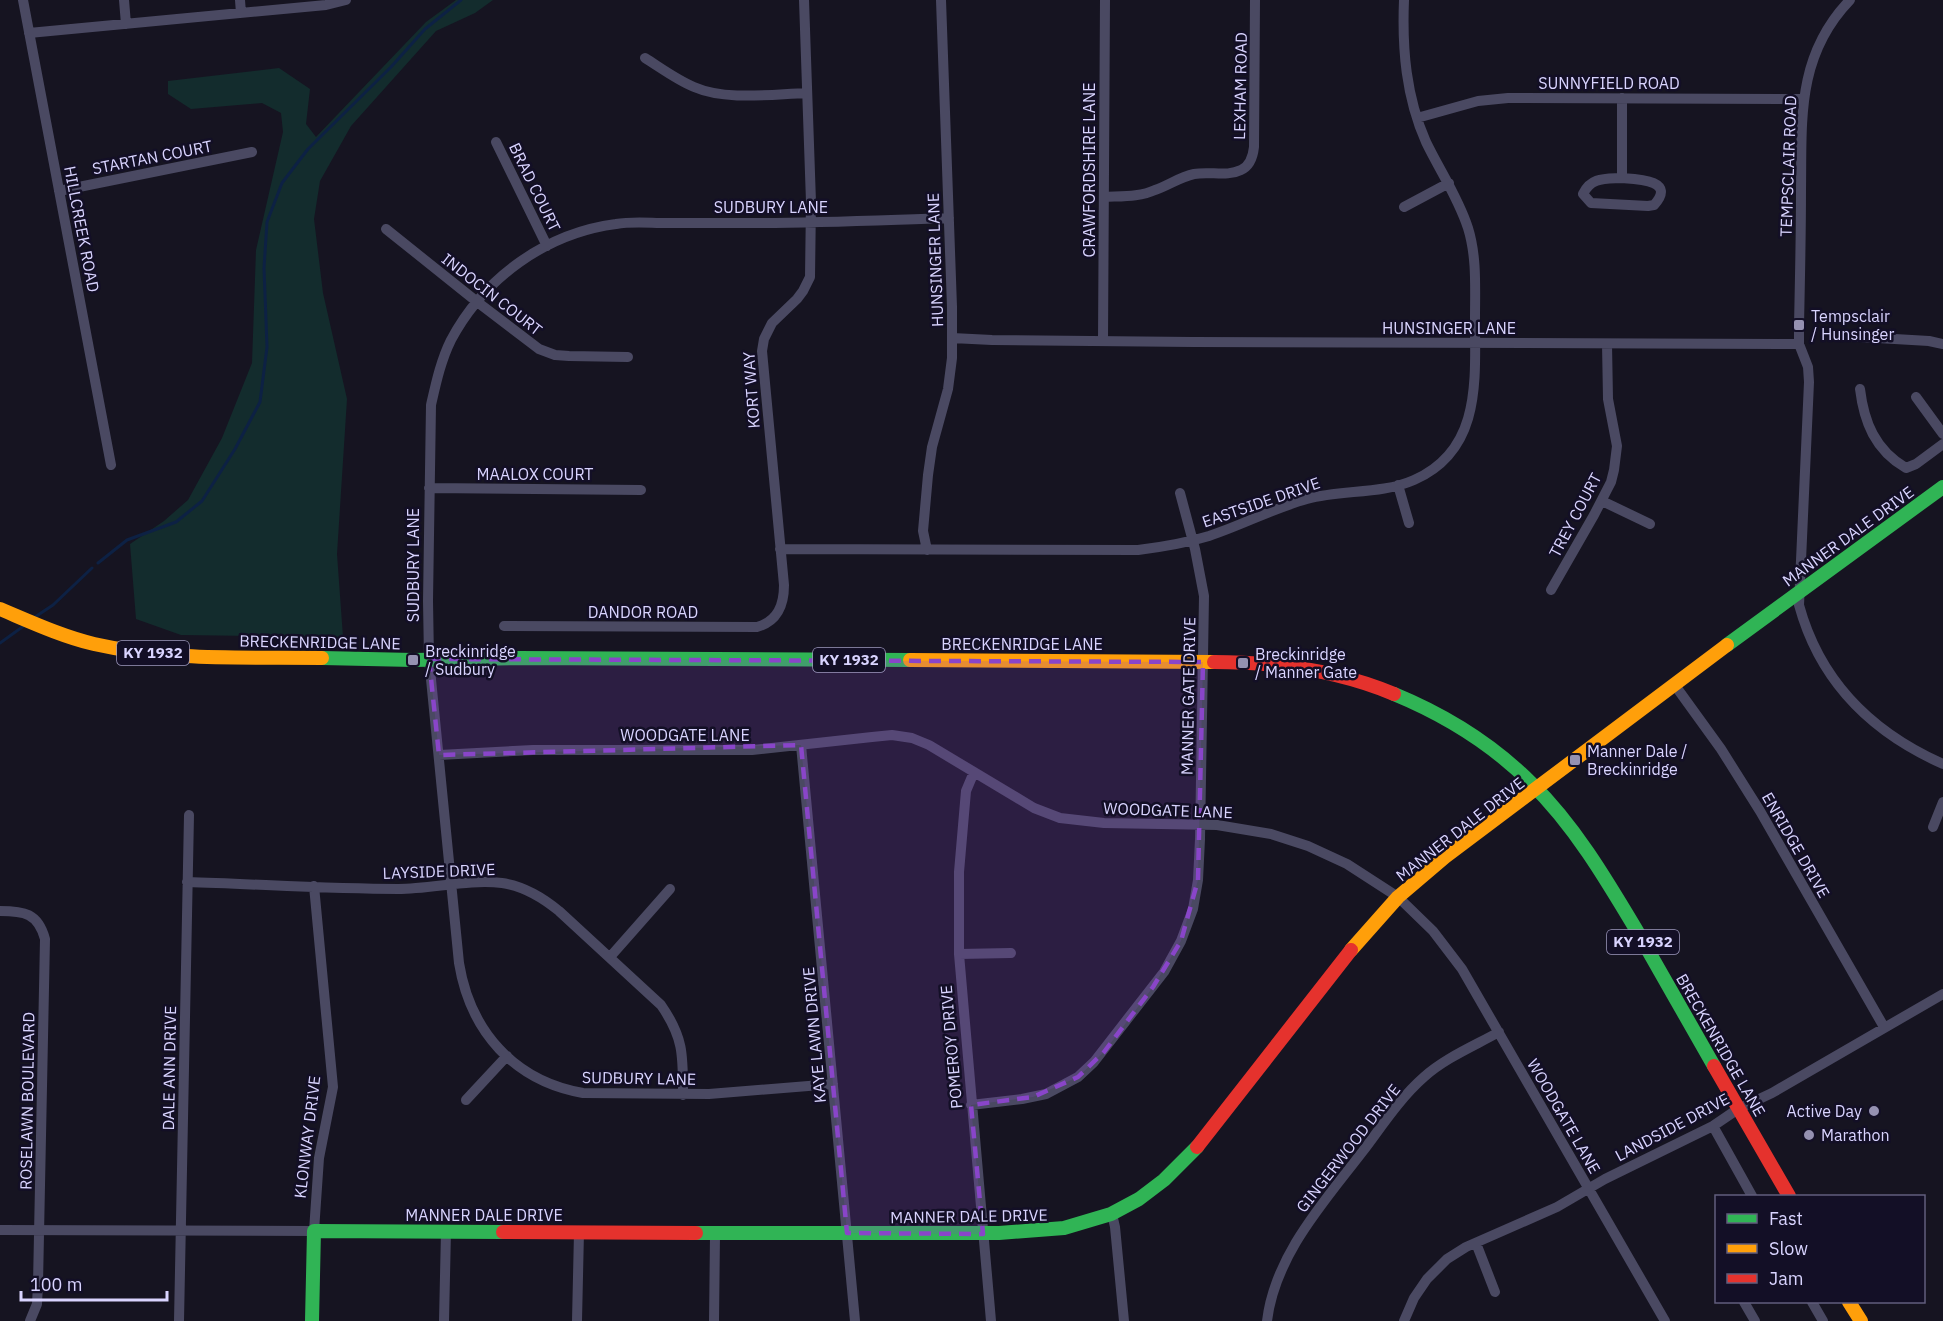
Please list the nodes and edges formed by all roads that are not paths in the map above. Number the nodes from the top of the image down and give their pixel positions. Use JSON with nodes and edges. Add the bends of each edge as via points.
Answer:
{"nodes":[{"id":1,"x":23,"y":0,"type":"edge"},
{"id":2,"x":124,"y":0,"type":"edge"},
{"id":3,"x":240,"y":0,"type":"edge"},
{"id":4,"x":346,"y":0,"type":"edge"},
{"id":5,"x":804,"y":0,"type":"edge"},
{"id":6,"x":941,"y":0,"type":"edge"},
{"id":7,"x":1106,"y":0,"type":"edge"},
{"id":8,"x":1255,"y":0,"type":"edge"},
{"id":9,"x":1404,"y":0,"type":"edge"},
{"id":10,"x":1850,"y":0,"type":"edge"},
{"id":11,"x":241,"y":13,"type":"junction"},
{"id":12,"x":126,"y":24,"type":"junction"},
{"id":13,"x":29,"y":33,"type":"junction"},
{"id":14,"x":645,"y":58,"type":"dead end"},
{"id":15,"x":807,"y":93,"type":"junction"},
{"id":16,"x":1622,"y":98,"type":"junction"},
{"id":17,"x":1803,"y":99,"type":"junction"},
{"id":18,"x":1417,"y":118,"type":"junction"},
{"id":19,"x":496,"y":142,"type":"dead end"},
{"id":20,"x":252,"y":152,"type":"dead end"},
{"id":21,"x":1622,"y":178,"type":"junction"},
{"id":22,"x":1449,"y":183,"type":"junction"},
{"id":23,"x":59,"y":191,"type":"junction"},
{"id":24,"x":1104,"y":197,"type":"junction"},
{"id":25,"x":1404,"y":207,"type":"dead end"},
{"id":26,"x":949,"y":218,"type":"junction"},
{"id":27,"x":811,"y":222,"type":"junction"},
{"id":28,"x":386,"y":229,"type":"dead end"},
{"id":29,"x":548,"y":246,"type":"junction"},
{"id":30,"x":476,"y":302,"type":"junction"},
{"id":31,"x":1843,"y":336,"type":"dead end"},
{"id":32,"x":952,"y":338,"type":"junction"},
{"id":33,"x":1103,"y":341,"type":"junction"},
{"id":34,"x":1475,"y":342,"type":"junction"},
{"id":35,"x":1607,"y":344,"type":"junction"},
{"id":36,"x":1799,"y":344,"type":"junction"},
{"id":37,"x":1943,"y":344,"type":"edge"},
{"id":38,"x":628,"y":357,"type":"dead end"},
{"id":39,"x":1860,"y":389,"type":"dead end"},
{"id":40,"x":1916,"y":397,"type":"dead end"},
{"id":41,"x":1943,"y":434,"type":"edge"},
{"id":42,"x":1943,"y":444,"type":"edge"},
{"id":43,"x":111,"y":465,"type":"dead end"},
{"id":44,"x":1398,"y":485,"type":"junction"},
{"id":45,"x":1943,"y":487,"type":"edge"},
{"id":46,"x":429,"y":488,"type":"junction"},
{"id":47,"x":641,"y":490,"type":"dead end"},
{"id":48,"x":1180,"y":493,"type":"dead end"},
{"id":49,"x":1602,"y":501,"type":"junction"},
{"id":50,"x":1409,"y":523,"type":"dead end"},
{"id":51,"x":1650,"y":524,"type":"dead end"},
{"id":52,"x":1192,"y":540,"type":"junction"},
{"id":53,"x":780,"y":549,"type":"junction"},
{"id":54,"x":927,"y":550,"type":"junction"},
{"id":55,"x":1551,"y":590,"type":"dead end"},
{"id":56,"x":1800,"y":592,"type":"junction"},
{"id":57,"x":2,"y":610,"type":"edge"},
{"id":58,"x":778,"y":613,"type":"joint"},
{"id":59,"x":504,"y":626,"type":"dead end"},
{"id":60,"x":429,"y":659,"type":"junction"},
{"id":61,"x":1203,"y":662,"type":"junction"},
{"id":62,"x":1674,"y":684,"type":"junction"},
{"id":63,"x":801,"y":745,"type":"junction"},
{"id":64,"x":439,"y":755,"type":"junction"},
{"id":65,"x":1943,"y":764,"type":"edge"},
{"id":66,"x":974,"y":772,"type":"junction"},
{"id":67,"x":1538,"y":789,"type":"junction"},
{"id":68,"x":1943,"y":802,"type":"edge"},
{"id":69,"x":189,"y":815,"type":"dead end"},
{"id":70,"x":1200,"y":824,"type":"junction"},
{"id":71,"x":1933,"y":827,"type":"dead end"},
{"id":72,"x":188,"y":882,"type":"junction"},
{"id":73,"x":452,"y":885,"type":"junction"},
{"id":74,"x":314,"y":886,"type":"junction"},
{"id":75,"x":670,"y":889,"type":"dead end"},
{"id":76,"x":1398,"y":897,"type":"junction"},
{"id":77,"x":0,"y":911,"type":"edge"},
{"id":78,"x":1011,"y":953,"type":"dead end"},
{"id":79,"x":959,"y":954,"type":"junction"},
{"id":80,"x":610,"y":957,"type":"junction"},
{"id":81,"x":1943,"y":994,"type":"edge"},
{"id":82,"x":1884,"y":1027,"type":"junction"},
{"id":83,"x":1499,"y":1032,"type":"junction"},
{"id":84,"x":507,"y":1056,"type":"junction"},
{"id":85,"x":833,"y":1084,"type":"junction"},
{"id":86,"x":683,"y":1095,"type":"junction"},
{"id":87,"x":466,"y":1101,"type":"dead end"},
{"id":88,"x":971,"y":1105,"type":"junction"},
{"id":89,"x":1738,"y":1109,"type":"junction"},
{"id":90,"x":1713,"y":1126,"type":"junction"},
{"id":91,"x":1589,"y":1189,"type":"junction"},
{"id":92,"x":1751,"y":1195,"type":"edge"},
{"id":93,"x":1788,"y":1195,"type":"edge"},
{"id":94,"x":1112,"y":1214,"type":"junction"},
{"id":95,"x":0,"y":1230,"type":"edge"},
{"id":96,"x":39,"y":1230,"type":"junction"},
{"id":97,"x":181,"y":1230,"type":"junction"},
{"id":98,"x":314,"y":1231,"type":"junction"},
{"id":99,"x":446,"y":1231,"type":"junction"},
{"id":100,"x":579,"y":1232,"type":"junction"},
{"id":101,"x":847,"y":1233,"type":"junction"},
{"id":102,"x":715,"y":1234,"type":"junction"},
{"id":103,"x":983,"y":1234,"type":"junction"},
{"id":104,"x":1476,"y":1243,"type":"junction"},
{"id":105,"x":1495,"y":1293,"type":"dead end"},
{"id":106,"x":1745,"y":1303,"type":"edge"},
{"id":107,"x":1813,"y":1303,"type":"edge"},
{"id":108,"x":1851,"y":1303,"type":"edge"},
{"id":109,"x":30,"y":1321,"type":"edge"},
{"id":110,"x":179,"y":1321,"type":"edge"},
{"id":111,"x":312,"y":1321,"type":"edge"},
{"id":112,"x":444,"y":1321,"type":"edge"},
{"id":113,"x":577,"y":1321,"type":"edge"},
{"id":114,"x":714,"y":1321,"type":"edge"},
{"id":115,"x":855,"y":1321,"type":"edge"},
{"id":116,"x":991,"y":1321,"type":"edge"},
{"id":117,"x":1124,"y":1321,"type":"edge"},
{"id":118,"x":1267,"y":1321,"type":"edge"},
{"id":119,"x":1404,"y":1321,"type":"edge"},
{"id":120,"x":1665,"y":1321,"type":"edge"},
{"id":121,"x":1755,"y":1321,"type":"edge"},
{"id":122,"x":1823,"y":1321,"type":"edge"},
{"id":123,"x":1861,"y":1321,"type":"edge"}],
"edges":[{"from":1,"to":13,"type":"street","name":"HILLCREEK ROAD"},
{"from":2,"to":12,"type":"street"},
{"from":3,"to":11,"type":"street"},
{"from":4,"to":11,"type":"street"},
{"from":5,"to":15,"type":"street","name":"KORT WAY"},
{"from":6,"to":26,"type":"street","name":"HUNSINGER LANE"},
{"from":7,"to":24,"type":"street","name":"CRAWFORDSHIRE LANE"},
{"from":8,"to":24,"type":"street","name":"LEXHAM ROAD","via":[[1254,147],[1249,164],[1230,173],[1188,175],[1146,194]]},
{"from":9,"to":18,"type":"street","name":"EASTSIDE DRIVE","via":[[1406,77]]},
{"from":10,"to":17,"type":"street","name":"TEMPSCLAIR ROAD","via":[[1819,46]]},
{"from":11,"to":12,"type":"street"},
{"from":12,"to":13,"type":"street"},
{"from":13,"to":23,"type":"street","name":"HILLCREEK ROAD"},
{"from":14,"to":15,"type":"street","via":[[706,92]]},
{"from":15,"to":27,"type":"street","name":"KORT WAY"},
{"from":16,"to":17,"type":"street","name":"SUNNYFIELD ROAD"},
{"from":16,"to":18,"type":"street","name":"SUNNYFIELD ROAD","via":[[1508,98],[1478,101]]},
{"from":16,"to":21,"type":"street"},
{"from":17,"to":36,"type":"street","name":"TEMPSCLAIR ROAD"},
{"from":18,"to":22,"type":"street","name":"EASTSIDE DRIVE"},
{"from":19,"to":29,"type":"street","name":"BRAD COURT"},
{"from":20,"to":23,"type":"street","name":"STARTAN COURT"},
{"from":21,"to":21,"type":"street","via":[[1593,180],[1583,194],[1591,202],[1648,206],[1660,198],[1658,186],[1650,180]]},
{"from":22,"to":25,"type":"street"},
{"from":22,"to":34,"type":"street","name":"EASTSIDE DRIVE","via":[[1472,244]]},
{"from":23,"to":43,"type":"street","name":"HILLCREEK ROAD"},
{"from":24,"to":33,"type":"street","name":"CRAWFORDSHIRE LANE"},
{"from":26,"to":27,"type":"street","name":"SUDBURY LANE"},
{"from":26,"to":32,"type":"street","name":"HUNSINGER LANE"},
{"from":27,"to":29,"type":"street","name":"SUDBURY LANE","via":[[618,223],[581,231]]},
{"from":27,"to":53,"type":"street","name":"KORT WAY","via":[[807,283],[797,299],[772,323],[762,346]]},
{"from":28,"to":30,"type":"street","name":"INDOCIN COURT"},
{"from":29,"to":30,"type":"street","name":"SUDBURY LANE","via":[[524,258]]},
{"from":30,"to":38,"type":"street","name":"INDOCIN COURT","via":[[548,353]]},
{"from":30,"to":46,"type":"street","name":"SUDBURY LANE","via":[[451,341],[438,374],[429,420]]},
{"from":31,"to":37,"type":"street"},
{"from":32,"to":33,"type":"street","name":"HUNSINGER LANE"},
{"from":32,"to":54,"type":"street","via":[[948,389],[928,475],[923,531]]},
{"from":33,"to":34,"type":"street","name":"HUNSINGER LANE"},
{"from":34,"to":35,"type":"street","name":"HUNSINGER LANE"},
{"from":34,"to":44,"type":"street","name":"EASTSIDE DRIVE","via":[[1473,402],[1462,435],[1433,468]]},
{"from":35,"to":36,"type":"street","name":"HUNSINGER LANE"},
{"from":35,"to":49,"type":"street","name":"TREY COURT","via":[[1608,399],[1617,446],[1614,470]]},
{"from":36,"to":56,"type":"street","via":[[1809,382]]},
{"from":39,"to":42,"type":"street","via":[[1869,428],[1897,463],[1906,468],[1916,464]]},
{"from":40,"to":41,"type":"street"},
{"from":44,"to":50,"type":"street"},
{"from":44,"to":52,"type":"street","name":"EASTSIDE DRIVE","via":[[1305,499]]},
{"from":45,"to":56,"type":"main road","name":"MANNER DALE DRIVE"},
{"from":46,"to":47,"type":"street","name":"MAALOX COURT"},
{"from":46,"to":60,"type":"street","name":"SUDBURY LANE"},
{"from":48,"to":52,"type":"street","name":"MANNER GATE DRIVE"},
{"from":49,"to":51,"type":"street"},
{"from":49,"to":55,"type":"street","name":"TREY COURT"},
{"from":52,"to":54,"type":"street","name":"EASTSIDE DRIVE","via":[[1138,550]]},
{"from":52,"to":61,"type":"street","name":"MANNER GATE DRIVE","via":[[1204,596]]},
{"from":53,"to":54,"type":"street","name":"EASTSIDE DRIVE"},
{"from":53,"to":58,"type":"street","name":"KORT WAY","via":[[784,597]]},
{"from":56,"to":62,"type":"main road","name":"MANNER DALE DRIVE"},
{"from":56,"to":65,"type":"street","via":[[1799,605],[1809,638],[1854,704],[1893,738]]},
{"from":57,"to":60,"type":"main road","name":"BRECKENRIDGE LANE","number":"KY 1932","via":[[56,633],[96,644],[170,655]]},
{"from":58,"to":59,"type":"street","name":"DANDOR ROAD","via":[[764,625],[749,627]]},
{"from":60,"to":61,"type":"main road","name":"BRECKENRIDGE LANE","number":"KY 1932"},
{"from":60,"to":64,"type":"street","name":"SUDBURY LANE"},
{"from":61,"to":67,"type":"main road","name":"BRECKENRIDGE LANE","number":"KY 1932","via":[[1259,663],[1317,671],[1400,697],[1460,728]]},
{"from":61,"to":70,"type":"street","name":"MANNER GATE DRIVE"},
{"from":62,"to":67,"type":"main road","name":"MANNER DALE DRIVE"},
{"from":62,"to":82,"type":"street","name":"ENRIDGE DRIVE","via":[[1760,811]]},
{"from":63,"to":64,"type":"street","name":"WOODGATE LANE","via":[[752,750],[533,750]]},
{"from":63,"to":66,"type":"street","name":"WOODGATE LANE","via":[[902,736],[929,745]]},
{"from":63,"to":85,"type":"street","name":"KAYE LAWN DRIVE"},
{"from":64,"to":73,"type":"street","name":"SUDBURY LANE"},
{"from":66,"to":70,"type":"street","name":"WOODGATE LANE","via":[[1034,808],[1060,818],[1104,823]]},
{"from":66,"to":79,"type":"street","name":"POMEROY DRIVE","via":[[966,791],[959,872]]},
{"from":67,"to":76,"type":"main road","name":"MANNER DALE DRIVE"},
{"from":67,"to":89,"type":"main road","name":"BRECKENRIDGE LANE","number":"KY 1932","via":[[1605,877]]},
{"from":68,"to":71,"type":"street"},
{"from":69,"to":72,"type":"street","name":"DALE ANN DRIVE"},
{"from":70,"to":76,"type":"street","name":"WOODGATE LANE","via":[[1271,834],[1308,846],[1347,864]]},
{"from":70,"to":88,"type":"street","name":"MANNER GATE DRIVE","via":[[1198,880],[1181,941],[1164,972],[1104,1052],[1078,1077],[1046,1094]]},
{"from":72,"to":74,"type":"street","name":"LAYSIDE DRIVE"},
{"from":72,"to":97,"type":"street","name":"DALE ANN DRIVE"},
{"from":73,"to":74,"type":"street","name":"LAYSIDE DRIVE","via":[[396,889]]},
{"from":73,"to":80,"type":"street","name":"LAYSIDE DRIVE","via":[[502,883],[524,889],[546,901]]},
{"from":73,"to":84,"type":"street","name":"SUDBURY LANE","via":[[465,993],[479,1024]]},
{"from":74,"to":98,"type":"street","name":"KLONWAY DRIVE","via":[[333,1087],[319,1158]]},
{"from":75,"to":80,"type":"street"},
{"from":76,"to":83,"type":"street","name":"WOODGATE LANE","via":[[1448,948]]},
{"from":76,"to":94,"type":"main road","name":"MANNER DALE DRIVE","via":[[1336,968],[1173,1174]]},
{"from":77,"to":96,"type":"street","name":"ROSELAWN BOULEVARD","via":[[28,914],[38,922],[45,939]]},
{"from":78,"to":79,"type":"street"},
{"from":79,"to":88,"type":"street","name":"POMEROY DRIVE"},
{"from":80,"to":86,"type":"street","name":"LAYSIDE DRIVE","via":[[661,1005],[673,1022],[682,1050]]},
{"from":81,"to":82,"type":"street","name":"LANDSIDE DRIVE"},
{"from":82,"to":89,"type":"street","name":"LANDSIDE DRIVE"},
{"from":83,"to":91,"type":"street","name":"WOODGATE LANE"},
{"from":83,"to":118,"type":"street","name":"GINGERWOOD DRIVE","via":[[1425,1076],[1395,1108],[1302,1232],[1279,1279]]},
{"from":84,"to":86,"type":"street","name":"SUDBURY LANE","via":[[533,1077],[567,1090]]},
{"from":84,"to":87,"type":"street"},
{"from":85,"to":86,"type":"street","name":"SUDBURY LANE"},
{"from":85,"to":101,"type":"street","name":"KAYE LAWN DRIVE"},
{"from":88,"to":103,"type":"street","name":"POMEROY DRIVE"},
{"from":89,"to":90,"type":"street","name":"LANDSIDE DRIVE"},
{"from":89,"to":93,"type":"main road","name":"BRECKENRIDGE LANE","number":"KY 1932"},
{"from":90,"to":91,"type":"street","name":"LANDSIDE DRIVE"},
{"from":90,"to":92,"type":"street"},
{"from":91,"to":104,"type":"street","name":"LANDSIDE DRIVE","via":[[1548,1212]]},
{"from":91,"to":120,"type":"street","name":"WOODGATE LANE"},
{"from":94,"to":103,"type":"main road","name":"MANNER DALE DRIVE","via":[[1048,1232]]},
{"from":94,"to":117,"type":"street"},
{"from":95,"to":96,"type":"street","name":"MANNER DALE DRIVE"},
{"from":96,"to":97,"type":"street","name":"MANNER DALE DRIVE"},
{"from":96,"to":109,"type":"street","name":"ROSELAWN BOULEVARD","via":[[37,1304]]},
{"from":97,"to":98,"type":"street","name":"MANNER DALE DRIVE"},
{"from":97,"to":110,"type":"street","name":"DALE ANN DRIVE"},
{"from":98,"to":99,"type":"main road","name":"MANNER DALE DRIVE"},
{"from":98,"to":111,"type":"main road","name":"KLONWAY DRIVE"},
{"from":99,"to":100,"type":"main road","name":"MANNER DALE DRIVE"},
{"from":99,"to":112,"type":"street"},
{"from":100,"to":102,"type":"main road","name":"MANNER DALE DRIVE"},
{"from":100,"to":113,"type":"street"},
{"from":101,"to":102,"type":"main road","name":"MANNER DALE DRIVE"},
{"from":101,"to":103,"type":"main road","name":"MANNER DALE DRIVE"},
{"from":101,"to":115,"type":"street","name":"KAYE LAWN DRIVE"},
{"from":102,"to":114,"type":"street"},
{"from":103,"to":116,"type":"street","name":"POMEROY DRIVE"},
{"from":104,"to":105,"type":"street"},
{"from":104,"to":119,"type":"street","name":"LANDSIDE DRIVE","via":[[1447,1260],[1427,1279]]},
{"from":106,"to":121,"type":"street"},
{"from":107,"to":122,"type":"street"},
{"from":108,"to":123,"type":"main road"}]}
